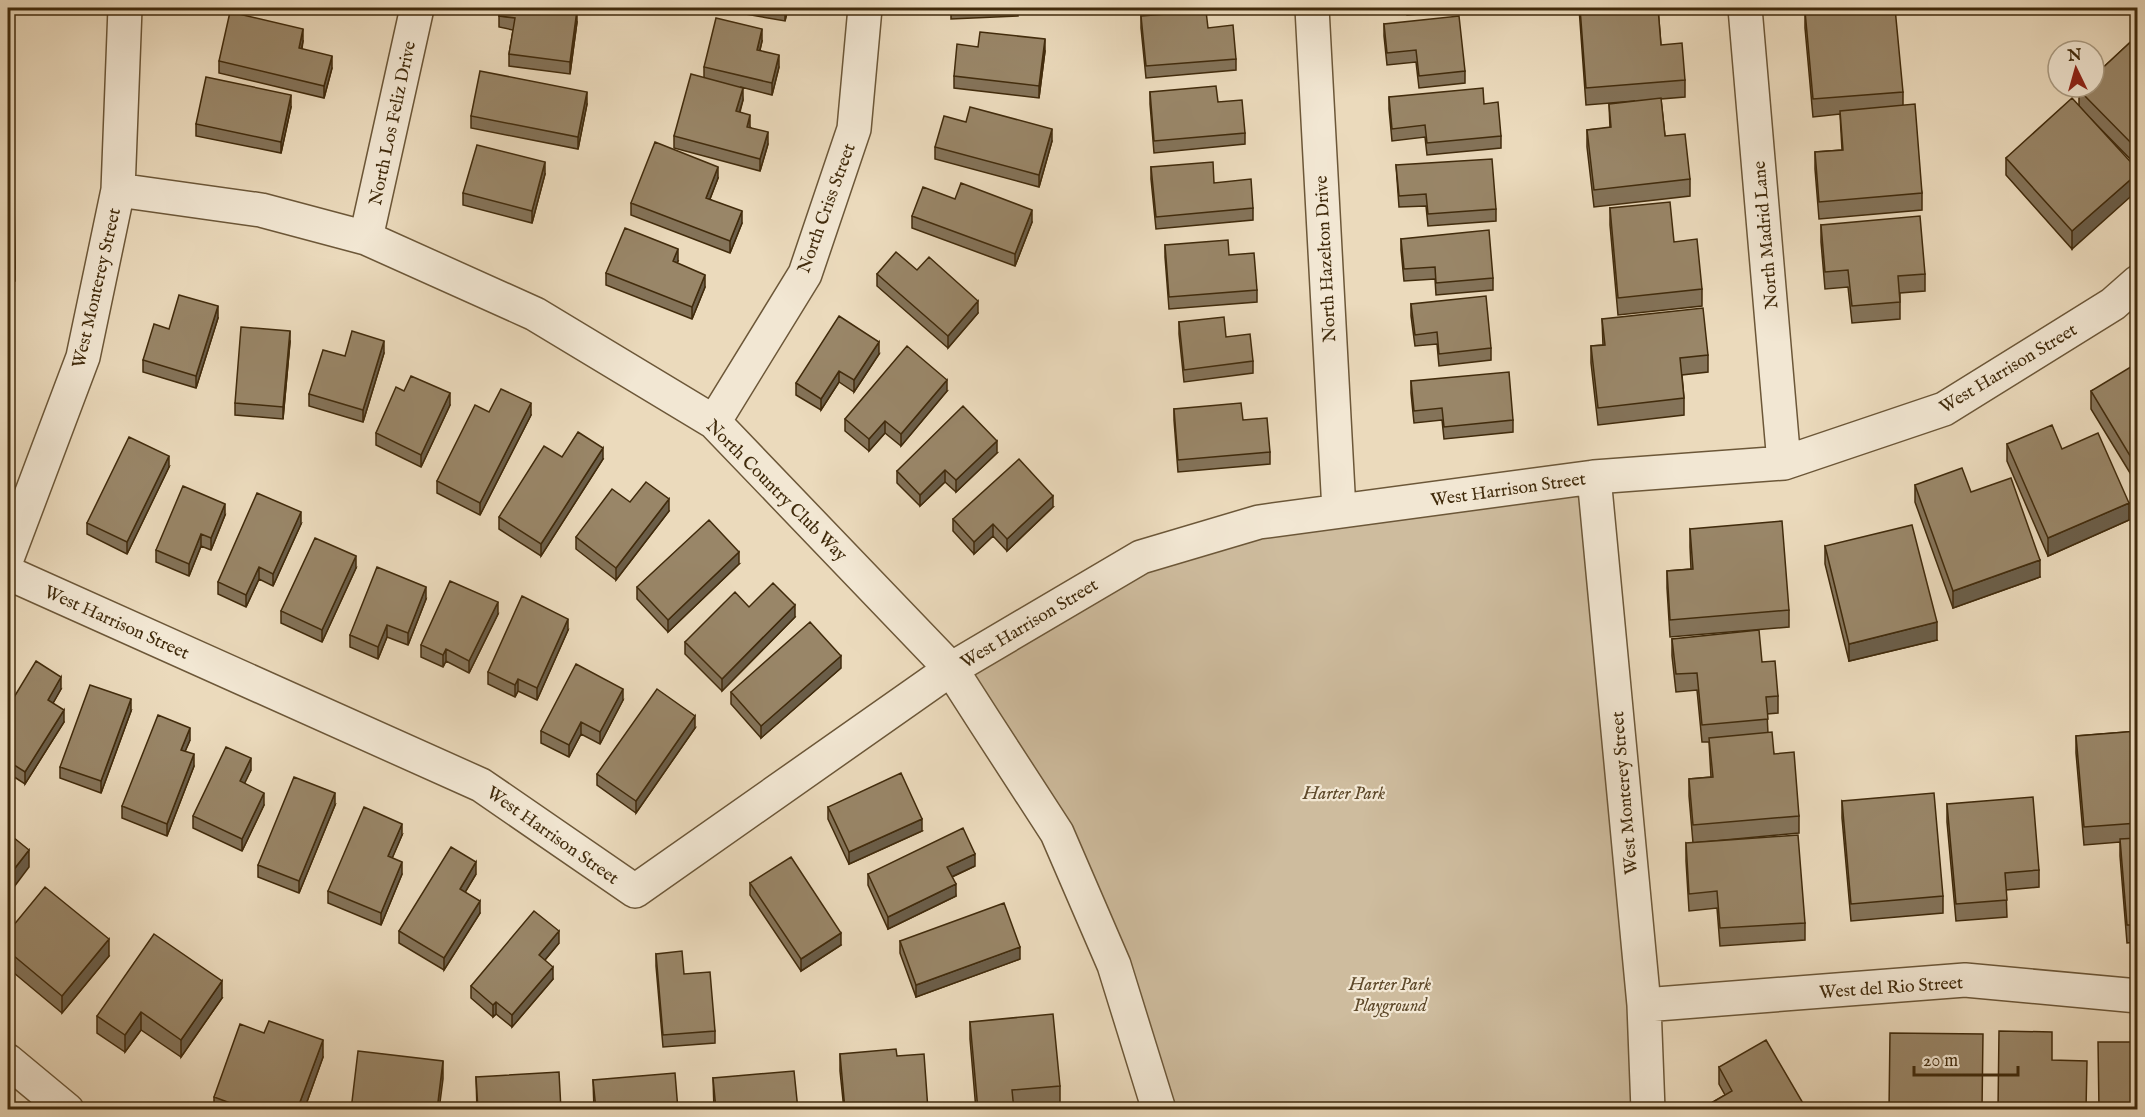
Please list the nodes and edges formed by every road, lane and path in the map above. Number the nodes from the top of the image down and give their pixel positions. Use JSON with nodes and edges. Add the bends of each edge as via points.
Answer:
{"nodes":[{"id":1,"x":125,"y":8,"type":"edge"},
{"id":2,"x":417,"y":8,"type":"edge"},
{"id":3,"x":865,"y":8,"type":"edge"},
{"id":4,"x":1312,"y":8,"type":"edge"},
{"id":5,"x":1745,"y":8,"type":"edge"},
{"id":6,"x":118,"y":190,"type":"junction"},
{"id":7,"x":366,"y":238,"type":"junction"},
{"id":8,"x":2138,"y":282,"type":"edge"},
{"id":9,"x":714,"y":422,"type":"junction"},
{"id":10,"x":1784,"y":462,"type":"junction"},
{"id":11,"x":1594,"y":477,"type":"junction"},
{"id":12,"x":1339,"y":511,"type":"junction"},
{"id":13,"x":8,"y":556,"type":"edge"},
{"id":14,"x":8,"y":573,"type":"edge"},
{"id":15,"x":951,"y":669,"type":"junction"},
{"id":16,"x":2138,"y":996,"type":"edge"},
{"id":17,"x":1644,"y":1005,"type":"junction"},
{"id":18,"x":8,"y":1061,"type":"edge"},
{"id":19,"x":67,"y":1110,"type":"edge"},
{"id":20,"x":1159,"y":1110,"type":"edge"},
{"id":21,"x":1648,"y":1110,"type":"edge"}],
"edges":[{"from":1,"to":6,"type":"street","name":"West Monterey Street"},
{"from":2,"to":7,"type":"street","name":"North Los Feliz Drive"},
{"from":3,"to":9,"type":"street","name":"North Criss Street","via":[[854,129],[805,274]]},
{"from":4,"to":12,"type":"street","name":"North Hazelton Drive"},
{"from":5,"to":10,"type":"street","name":"North Madrid Lane"},
{"from":6,"to":7,"type":"street","name":"North Country Club Way","via":[[261,210]]},
{"from":6,"to":13,"type":"street","name":"West Monterey Street","via":[[83,357]]},
{"from":7,"to":9,"type":"street","name":"North Country Club Way","via":[[535,314]]},
{"from":8,"to":10,"type":"street","name":"West Harrison Street","via":[[2113,304],[1944,409]]},
{"from":9,"to":15,"type":"street","name":"North Country Club Way"},
{"from":10,"to":11,"type":"street","name":"West Harrison Street"},
{"from":11,"to":12,"type":"street","name":"West Harrison Street"},
{"from":11,"to":17,"type":"street","name":"West Monterey Street"},
{"from":12,"to":15,"type":"street","name":"West Harrison Street","via":[[1258,522],[1141,557]]},
{"from":14,"to":15,"type":"street","name":"West Harrison Street","via":[[481,785],[635,891]]},
{"from":15,"to":20,"type":"street","name":"North Country Club Way","via":[[1057,833],[1114,965]]},
{"from":16,"to":17,"type":"street","name":"West del Rio Street","via":[[1965,980]]},
{"from":17,"to":21,"type":"street","name":"West Monterey Street"},
{"from":18,"to":19,"type":"street"}]}
